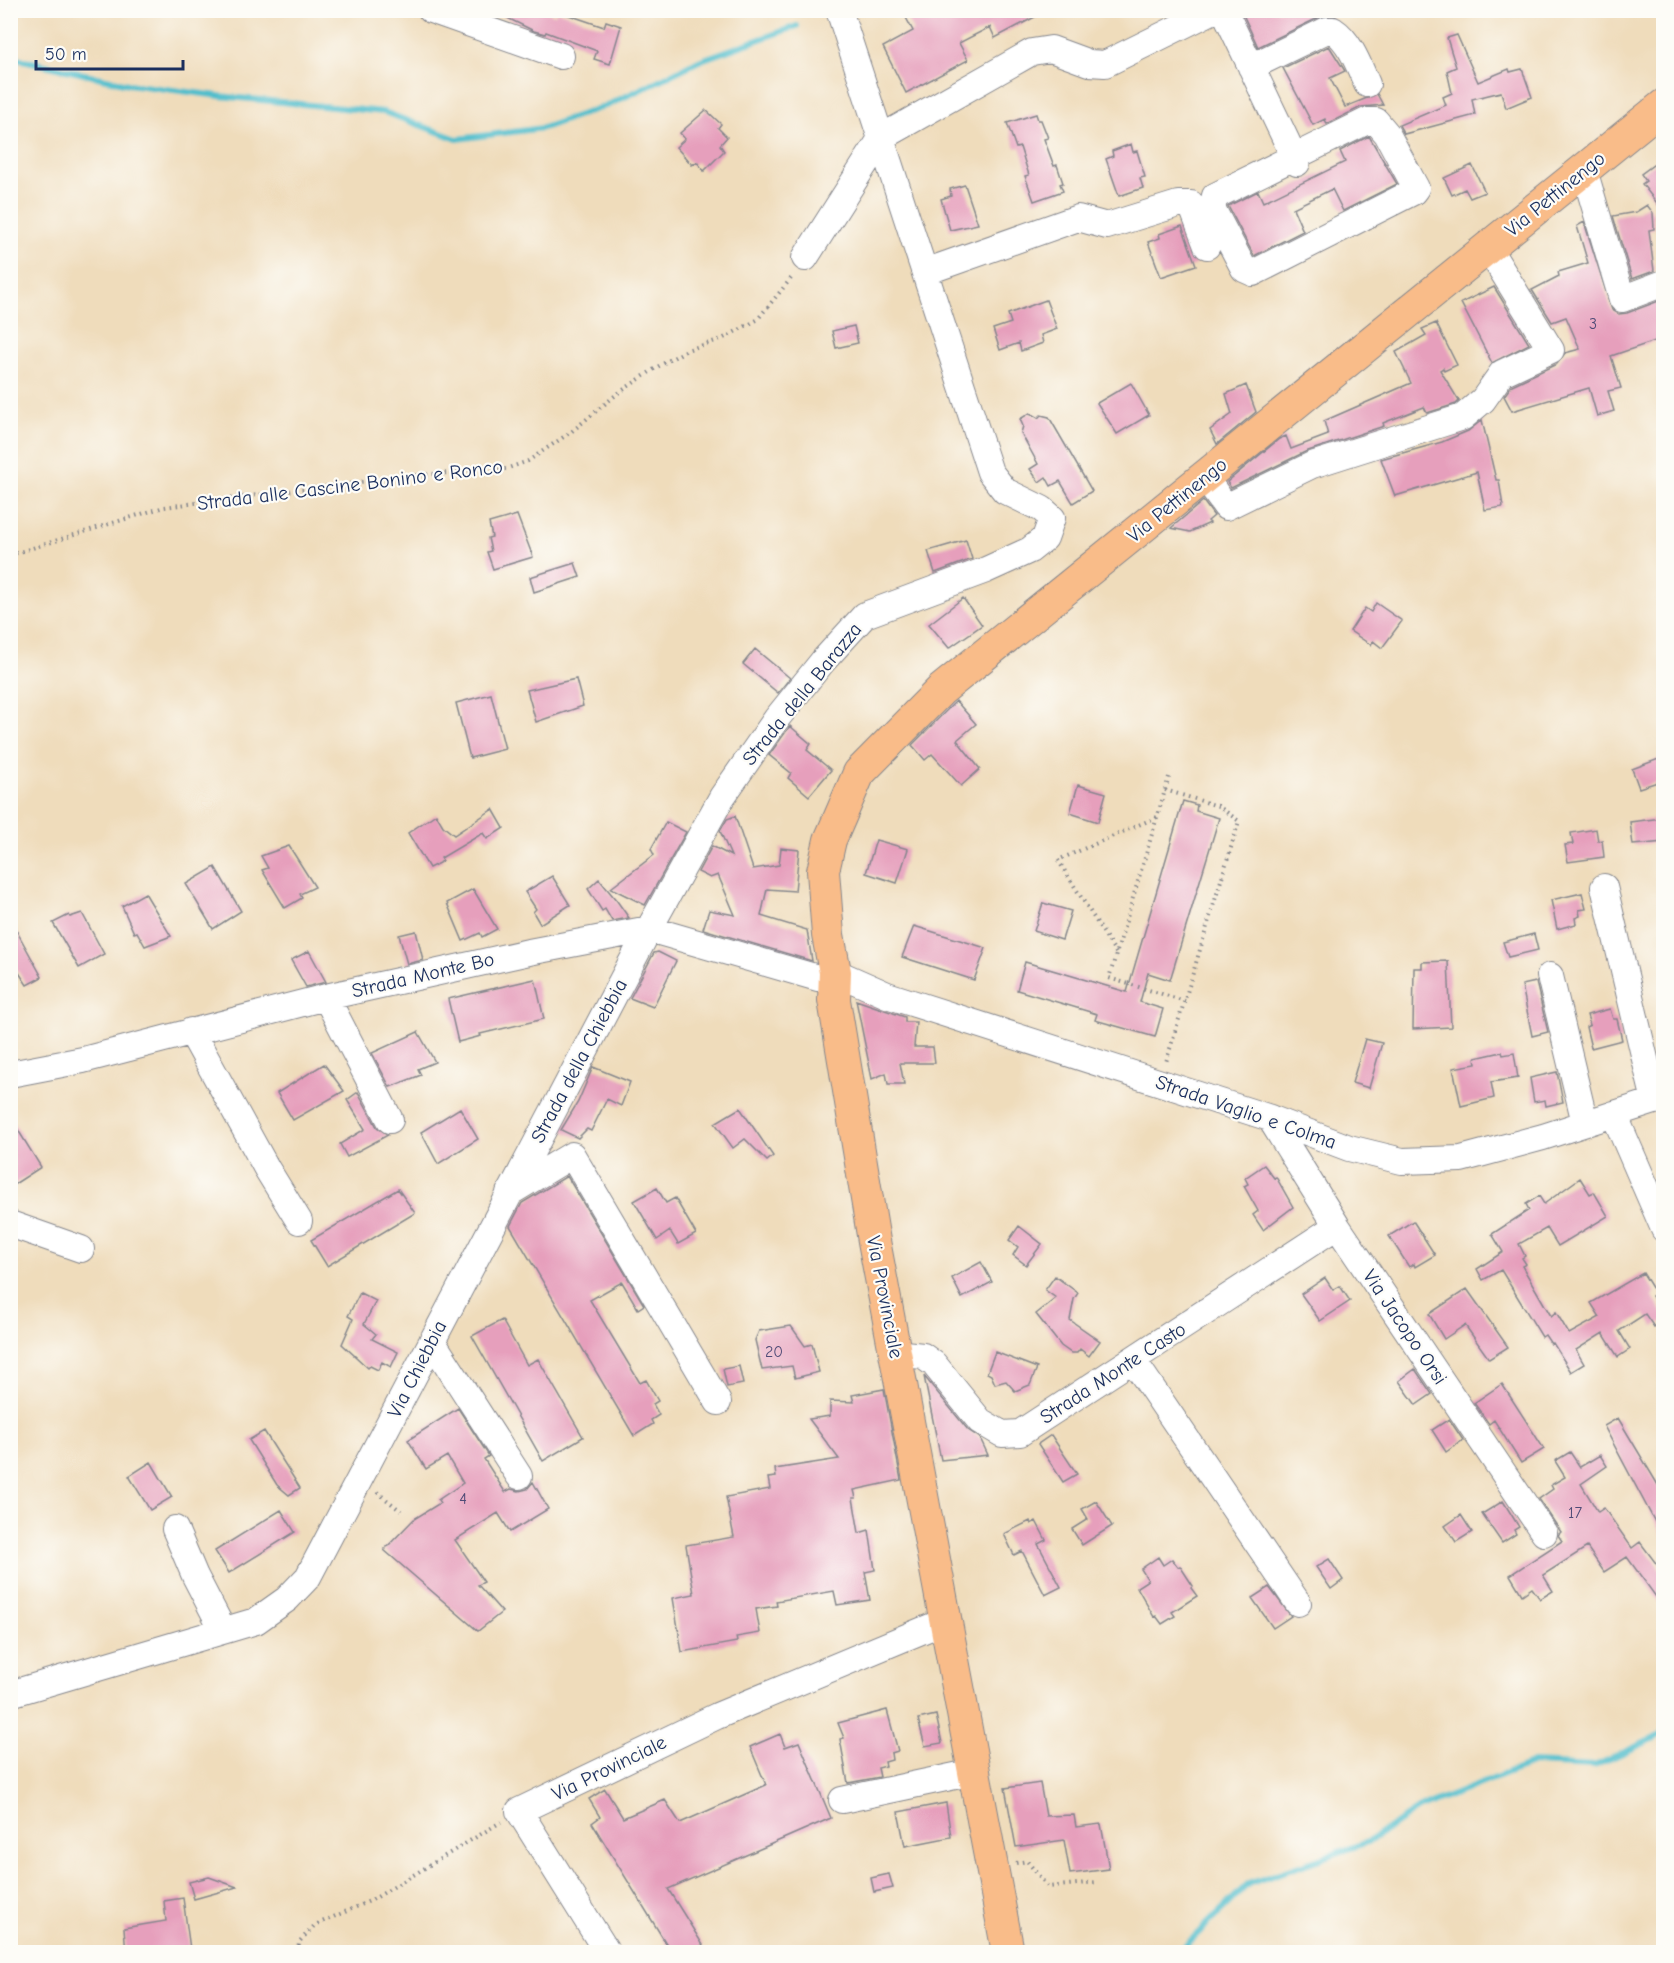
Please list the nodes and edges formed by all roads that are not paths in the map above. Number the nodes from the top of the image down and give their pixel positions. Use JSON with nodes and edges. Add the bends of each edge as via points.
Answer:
{"nodes":[{"id":1,"x":430,"y":10,"type":"edge"},
{"id":2,"x":839,"y":10,"type":"edge"},
{"id":3,"x":1214,"y":10,"type":"edge"},
{"id":4,"x":1224,"y":10,"type":"edge"},
{"id":5,"x":561,"y":56,"type":"dead end"},
{"id":6,"x":1251,"y":67,"type":"junction"},
{"id":7,"x":1367,"y":84,"type":"dead end"},
{"id":8,"x":1664,"y":105,"type":"edge"},
{"id":9,"x":882,"y":137,"type":"junction"},
{"id":10,"x":1296,"y":160,"type":"junction"},
{"id":11,"x":1584,"y":170,"type":"junction"},
{"id":12,"x":1207,"y":246,"type":"dead end"},
{"id":13,"x":1488,"y":248,"type":"junction"},
{"id":14,"x":805,"y":258,"type":"road end"},
{"id":15,"x":925,"y":272,"type":"junction"},
{"id":16,"x":1664,"y":283,"type":"edge"},
{"id":17,"x":1205,"y":478,"type":"junction"},
{"id":18,"x":1604,"y":887,"type":"dead end"},
{"id":19,"x":649,"y":929,"type":"junction"},
{"id":20,"x":835,"y":972,"type":"junction"},
{"id":21,"x":1550,"y":976,"type":"dead end"},
{"id":22,"x":326,"y":997,"type":"junction"},
{"id":23,"x":191,"y":1031,"type":"junction"},
{"id":24,"x":10,"y":1074,"type":"edge"},
{"id":25,"x":1659,"y":1100,"type":"edge"},
{"id":26,"x":1614,"y":1114,"type":"junction"},
{"id":27,"x":1270,"y":1118,"type":"junction"},
{"id":28,"x":390,"y":1120,"type":"dead end"},
{"id":29,"x":1585,"y":1124,"type":"junction"},
{"id":30,"x":509,"y":1193,"type":"junction"},
{"id":31,"x":299,"y":1221,"type":"dead end"},
{"id":32,"x":10,"y":1224,"type":"edge"},
{"id":33,"x":1337,"y":1226,"type":"junction"},
{"id":34,"x":1664,"y":1228,"type":"edge"},
{"id":35,"x":81,"y":1249,"type":"dead end"},
{"id":36,"x":432,"y":1341,"type":"junction"},
{"id":37,"x":895,"y":1353,"type":"junction"},
{"id":38,"x":1133,"y":1360,"type":"junction"},
{"id":39,"x":718,"y":1402,"type":"dead end"},
{"id":40,"x":519,"y":1476,"type":"dead end"},
{"id":41,"x":175,"y":1529,"type":"dead end"},
{"id":42,"x":1545,"y":1533,"type":"dead end"},
{"id":43,"x":1298,"y":1603,"type":"dead end"},
{"id":44,"x":945,"y":1621,"type":"junction"},
{"id":45,"x":224,"y":1630,"type":"junction"},
{"id":46,"x":10,"y":1694,"type":"edge"},
{"id":47,"x":974,"y":1772,"type":"junction"},
{"id":48,"x":842,"y":1800,"type":"dead end"},
{"id":49,"x":607,"y":1953,"type":"edge"},
{"id":50,"x":1008,"y":1953,"type":"edge"}],
"edges":[{"from":1,"to":5,"type":"street"},
{"from":2,"to":9,"type":"street","name":"Strada della Barazza"},
{"from":3,"to":9,"type":"street","via":[[1105,64],[1089,63],[1052,49],[1032,52]]},
{"from":4,"to":6,"type":"street"},
{"from":6,"to":7,"type":"street","via":[[1333,30],[1354,57]]},
{"from":6,"to":10,"type":"street"},
{"from":8,"to":11,"type":"main road","name":"Via Pettinengo"},
{"from":9,"to":14,"type":"street"},
{"from":9,"to":15,"type":"street","name":"Strada della Barazza"},
{"from":10,"to":10,"type":"street","via":[[1215,195],[1212,208],[1244,269],[1253,273],[1416,188],[1376,121],[1367,121]]},
{"from":11,"to":13,"type":"main road","name":"Via Pettinengo"},
{"from":11,"to":16,"type":"street","via":[[1622,299]]},
{"from":12,"to":15,"type":"street","via":[[1191,204],[1178,204],[1107,225],[1078,218]]},
{"from":13,"to":17,"type":"main road","name":"Via Pettinengo"},
{"from":13,"to":17,"type":"street","via":[[1551,350],[1503,373],[1464,417],[1312,465],[1226,507]]},
{"from":15,"to":19,"type":"street","name":"Strada della Barazza","via":[[990,472],[1005,491],[1052,518],[1050,527],[1030,550],[865,615],[777,718],[722,798]]},
{"from":17,"to":20,"type":"main road","name":"Via Pettinengo","via":[[940,690],[859,773],[830,840],[823,871]]},
{"from":18,"to":25,"type":"street"},
{"from":19,"to":20,"type":"street","name":"Strada Monte Bo","via":[[818,978]]},
{"from":19,"to":22,"type":"street","name":"Strada Monte Bo"},
{"from":19,"to":30,"type":"street","name":"Strada della Chiebbia"},
{"from":20,"to":27,"type":"street","name":"Strada Vaglio e Colma","via":[[887,994]]},
{"from":20,"to":37,"type":"main road","name":"Via Provinciale","via":[[834,1000]]},
{"from":21,"to":29,"type":"street"},
{"from":22,"to":23,"type":"street","name":"Strada Monte Bo"},
{"from":22,"to":28,"type":"street"},
{"from":23,"to":24,"type":"street","name":"Strada Monte Bo","via":[[83,1060]]},
{"from":23,"to":31,"type":"street"},
{"from":25,"to":26,"type":"street","name":"Strada Vaglio e Colma"},
{"from":26,"to":29,"type":"street","name":"Strada Vaglio e Colma"},
{"from":26,"to":34,"type":"street"},
{"from":27,"to":29,"type":"street","name":"Strada Vaglio e Colma","via":[[1349,1148],[1401,1161],[1461,1159]]},
{"from":27,"to":33,"type":"street","name":"Via Jacopo Orsi"},
{"from":30,"to":36,"type":"street","name":"Via Chiebbia"},
{"from":30,"to":39,"type":"street","via":[[572,1155]]},
{"from":32,"to":35,"type":"street"},
{"from":33,"to":38,"type":"street","name":"Strada Monte Casto"},
{"from":33,"to":42,"type":"street","name":"Via Jacopo Orsi"},
{"from":36,"to":40,"type":"street"},
{"from":36,"to":45,"type":"street","name":"Via Chiebbia","via":[[308,1576],[287,1599],[256,1621]]},
{"from":37,"to":38,"type":"street","name":"Strada Monte Casto","via":[[923,1356],[934,1364],[980,1421],[1002,1434],[1020,1433]]},
{"from":37,"to":44,"type":"main road","name":"Via Provinciale"},
{"from":38,"to":43,"type":"street"},
{"from":41,"to":45,"type":"street"},
{"from":44,"to":47,"type":"main road","name":"Via Provinciale"},
{"from":44,"to":49,"type":"street","name":"Via Provinciale","via":[[717,1716],[519,1811]]},
{"from":45,"to":46,"type":"street","name":"Via Chiebbia"},
{"from":47,"to":48,"type":"street"},
{"from":47,"to":50,"type":"main road","name":"Via Provinciale"}]}
